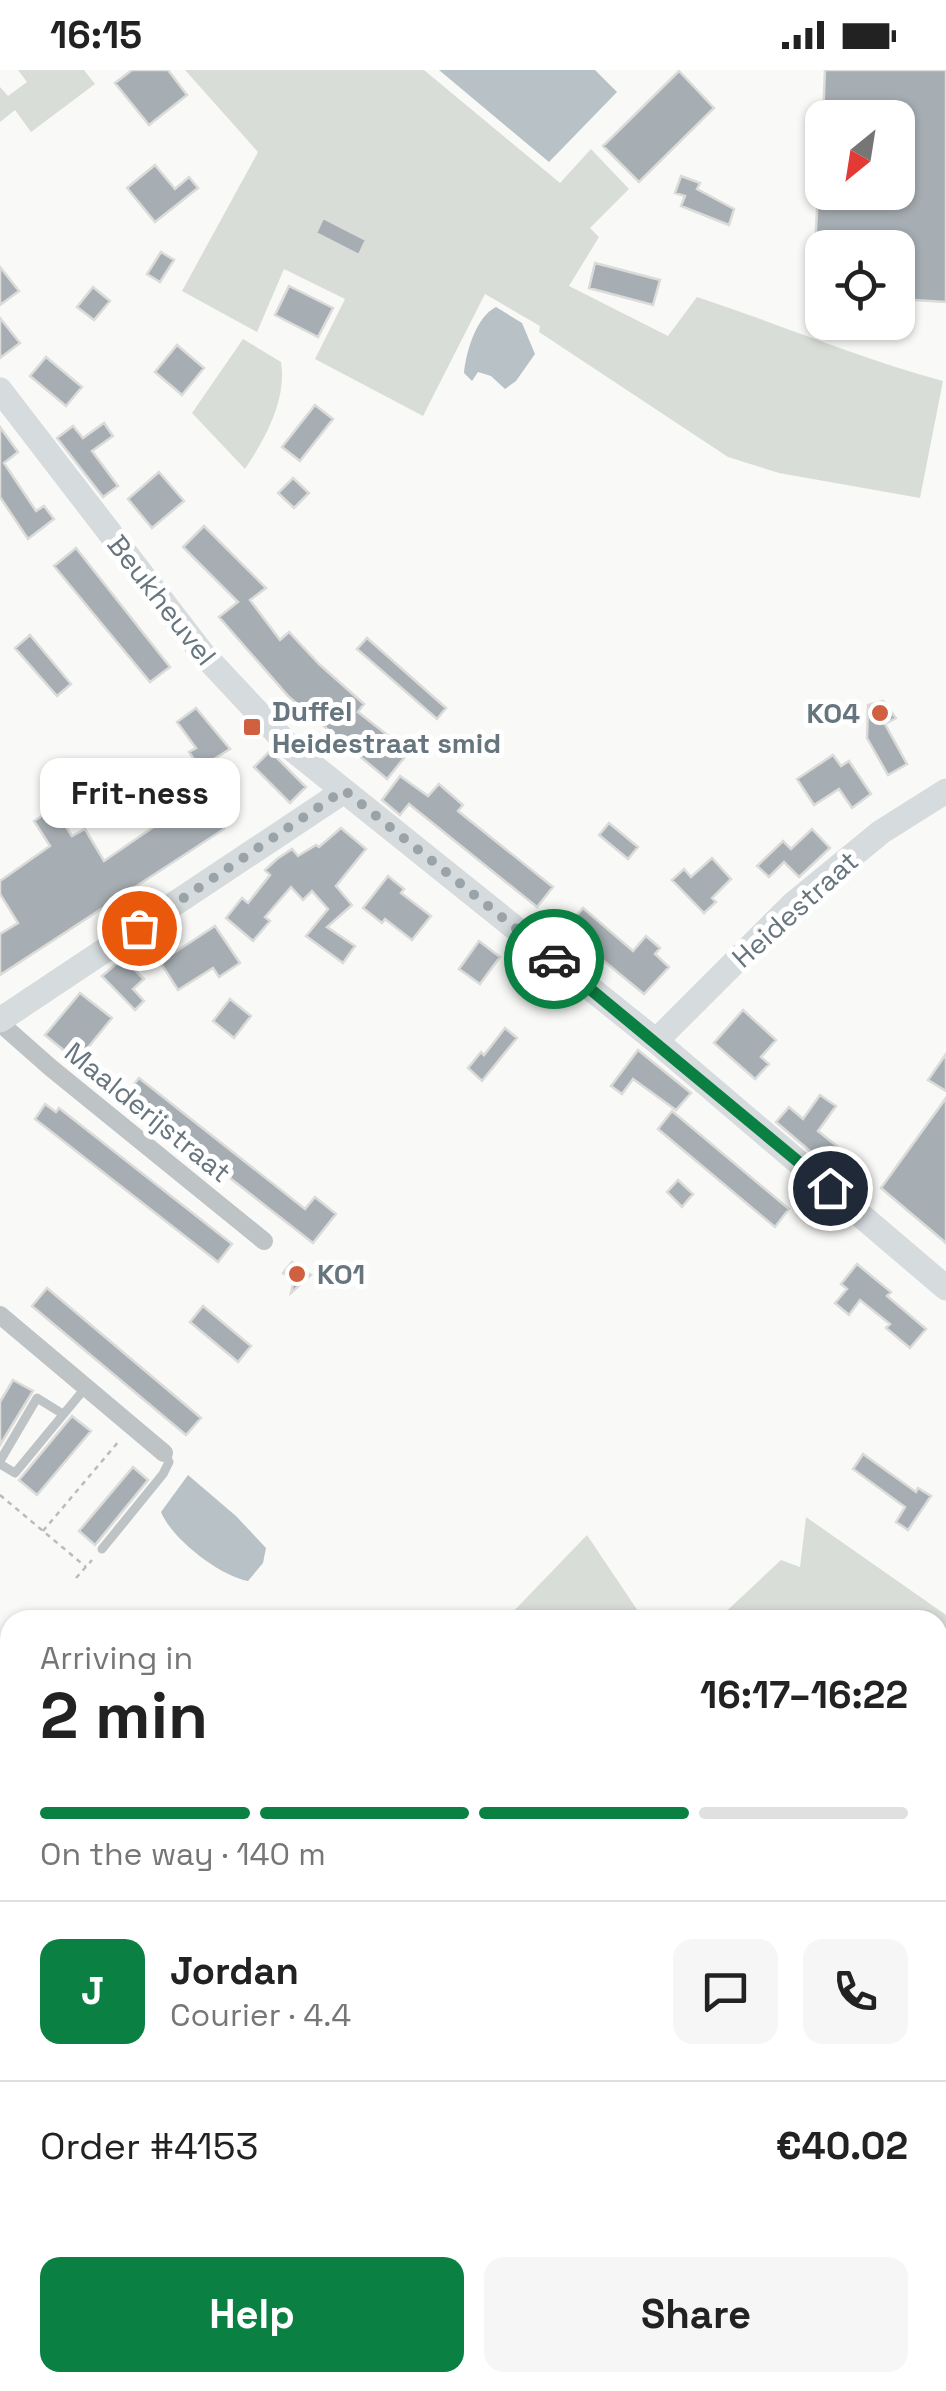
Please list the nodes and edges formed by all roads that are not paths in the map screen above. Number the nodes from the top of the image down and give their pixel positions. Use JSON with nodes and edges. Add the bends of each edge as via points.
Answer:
{"nodes":[{"id":1,"x":0,"y":390,"type":"edge"},
{"id":2,"x":344,"y":790,"type":"junction"},
{"id":3,"x":946,"y":791,"type":"edge"},
{"id":4,"x":0,"y":1021,"type":"edge"},
{"id":5,"x":656,"y":1041,"type":"junction"},
{"id":6,"x":264,"y":1241,"type":"dead end"},
{"id":7,"x":946,"y":1288,"type":"edge"},
{"id":8,"x":0,"y":1314,"type":"edge"},
{"id":9,"x":86,"y":1387,"type":"junction"},
{"id":10,"x":63,"y":1414,"type":"junction"},
{"id":11,"x":164,"y":1452,"type":"joint"},
{"id":12,"x":0,"y":1462,"type":"edge"},
{"id":13,"x":102,"y":1550,"type":"road end"}],
"edges":[{"from":1,"to":2,"type":"street","name":"Beukheuvel","via":[[228,684]]},
{"from":2,"to":4,"type":"street"},
{"from":2,"to":5,"type":"street","name":"Beukheuvel"},
{"from":3,"to":5,"type":"street","name":"Heidestraat","via":[[881,832],[792,905]]},
{"from":4,"to":6,"type":"street","name":"Maalderijstraat"},
{"from":5,"to":7,"type":"street","name":"Beukheuvel"},
{"from":8,"to":9,"type":"street"},
{"from":9,"to":10,"type":"lane"},
{"from":9,"to":11,"type":"street"},
{"from":10,"to":12,"type":"lane","via":[[15,1473]]},
{"from":10,"to":12,"type":"lane","via":[[37,1398]]},
{"from":11,"to":13,"type":"lane","via":[[169,1462],[163,1474]]}]}
